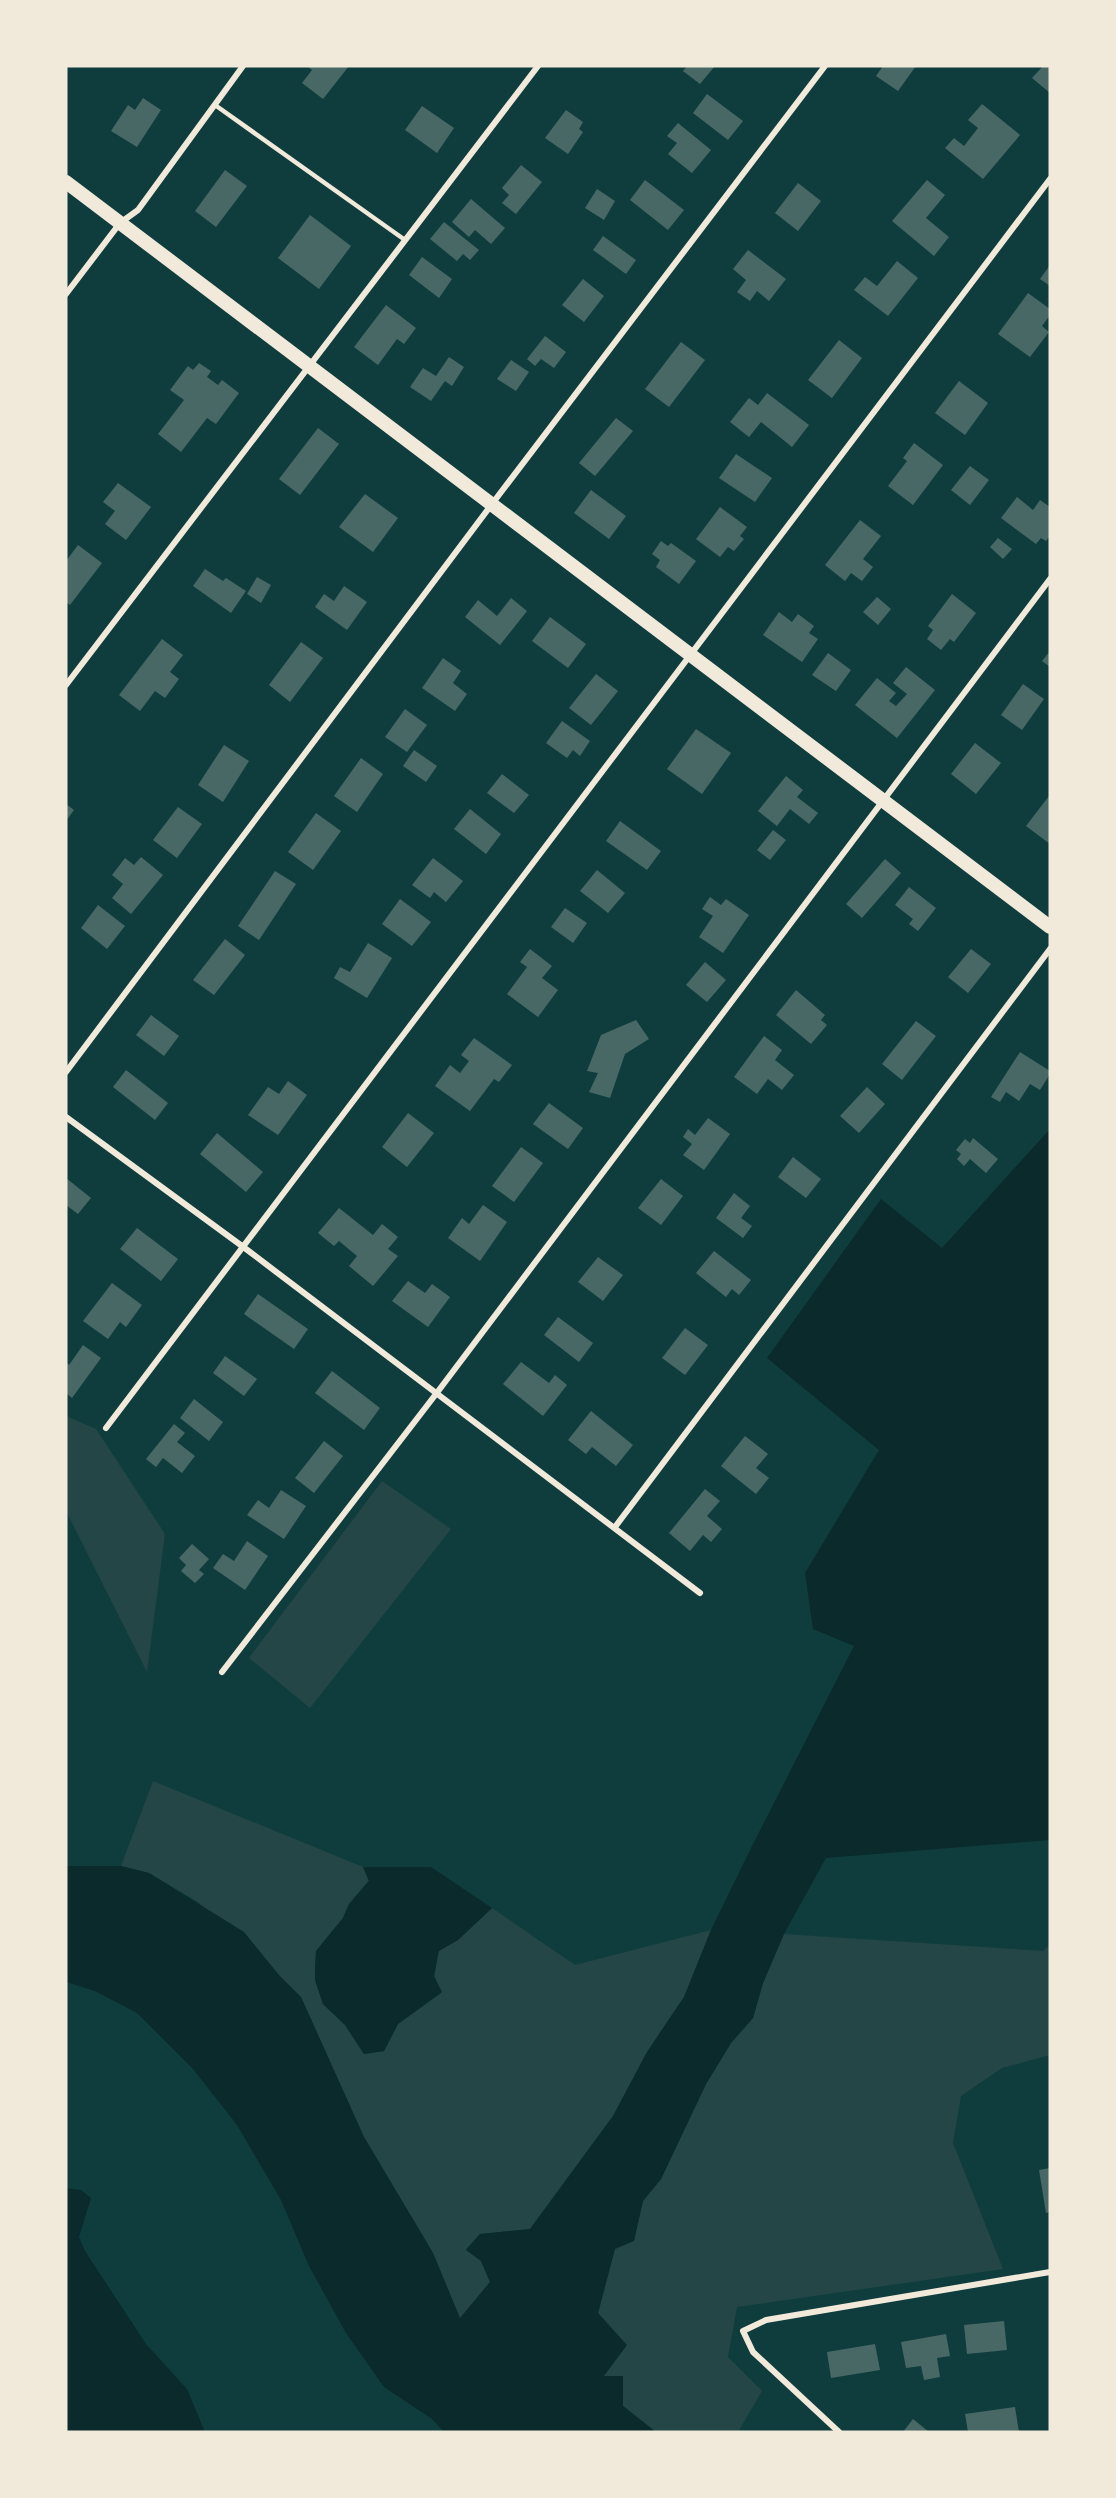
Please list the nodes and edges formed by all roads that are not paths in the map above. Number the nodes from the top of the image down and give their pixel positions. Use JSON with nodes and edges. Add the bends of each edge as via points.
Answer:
{"nodes":[{"id":1,"x":243,"y":66,"type":"edge"},
{"id":2,"x":538,"y":66,"type":"edge"},
{"id":3,"x":825,"y":66,"type":"edge"},
{"id":4,"x":215,"y":105,"type":"junction"},
{"id":5,"x":1050,"y":178,"type":"edge"},
{"id":6,"x":66,"y":182,"type":"edge"},
{"id":7,"x":120,"y":223,"type":"junction"},
{"id":8,"x":405,"y":240,"type":"junction"},
{"id":9,"x":66,"y":294,"type":"edge"},
{"id":10,"x":309,"y":367,"type":"junction"},
{"id":11,"x":492,"y":504,"type":"junction"},
{"id":12,"x":1050,"y":579,"type":"edge"},
{"id":13,"x":691,"y":654,"type":"junction"},
{"id":14,"x":66,"y":685,"type":"edge"},
{"id":15,"x":885,"y":801,"type":"junction"},
{"id":16,"x":1050,"y":927,"type":"edge"},
{"id":17,"x":1050,"y":949,"type":"edge"},
{"id":18,"x":66,"y":1072,"type":"edge"},
{"id":19,"x":66,"y":1117,"type":"edge"},
{"id":20,"x":242,"y":1246,"type":"junction"},
{"id":21,"x":436,"y":1394,"type":"junction"},
{"id":22,"x":106,"y":1428,"type":"dead end"},
{"id":23,"x":615,"y":1527,"type":"junction"},
{"id":24,"x":700,"y":1593,"type":"dead end"},
{"id":25,"x":222,"y":1672,"type":"dead end"},
{"id":26,"x":1050,"y":2272,"type":"edge"},
{"id":27,"x":839,"y":2432,"type":"edge"}],
"edges":[{"from":1,"to":4,"type":"street"},
{"from":2,"to":8,"type":"street"},
{"from":3,"to":11,"type":"street"},
{"from":4,"to":7,"type":"street","via":[[138,210]]},
{"from":4,"to":8,"type":"lane"},
{"from":5,"to":13,"type":"street"},
{"from":6,"to":7,"type":"main road"},
{"from":7,"to":9,"type":"street"},
{"from":7,"to":10,"type":"main road"},
{"from":8,"to":10,"type":"street"},
{"from":10,"to":11,"type":"main road"},
{"from":10,"to":14,"type":"street"},
{"from":11,"to":13,"type":"main road"},
{"from":11,"to":18,"type":"street"},
{"from":12,"to":15,"type":"street"},
{"from":13,"to":15,"type":"main road"},
{"from":13,"to":20,"type":"street"},
{"from":15,"to":16,"type":"main road"},
{"from":15,"to":21,"type":"street"},
{"from":17,"to":23,"type":"street"},
{"from":19,"to":20,"type":"street"},
{"from":20,"to":21,"type":"street"},
{"from":20,"to":22,"type":"street"},
{"from":21,"to":23,"type":"street"},
{"from":21,"to":25,"type":"street"},
{"from":23,"to":24,"type":"street"},
{"from":26,"to":27,"type":"street","via":[[766,2320],[743,2331],[753,2352]]}]}
